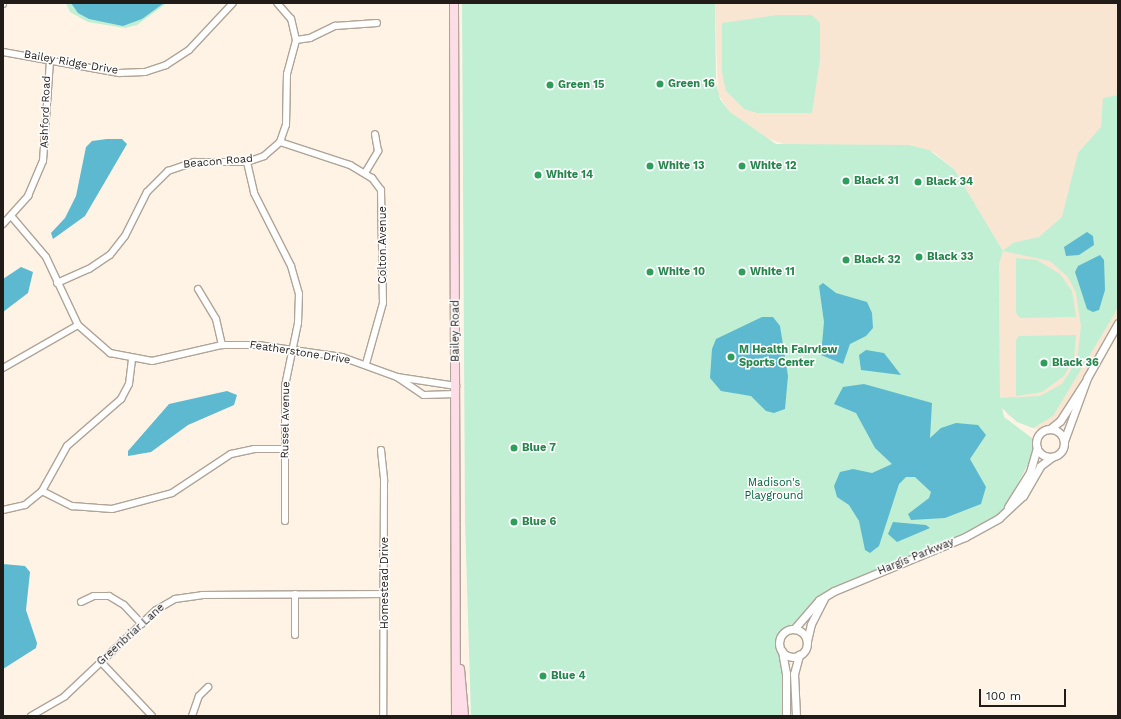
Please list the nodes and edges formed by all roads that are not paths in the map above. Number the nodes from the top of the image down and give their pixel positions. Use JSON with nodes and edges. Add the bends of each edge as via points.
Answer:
{"nodes":[{"id":1,"x":233,"y":3,"type":"edge"},
{"id":2,"x":277,"y":3,"type":"edge"},
{"id":3,"x":454,"y":3,"type":"edge"},
{"id":4,"x":377,"y":23,"type":"dead end"},
{"id":5,"x":296,"y":40,"type":"junction"},
{"id":6,"x":3,"y":52,"type":"edge"},
{"id":7,"x":50,"y":60,"type":"junction"},
{"id":8,"x":375,"y":134,"type":"dead end"},
{"id":9,"x":280,"y":142,"type":"junction"},
{"id":10,"x":247,"y":162,"type":"junction"},
{"id":11,"x":365,"y":173,"type":"junction"},
{"id":12,"x":12,"y":217,"type":"junction"},
{"id":13,"x":3,"y":224,"type":"edge"},
{"id":14,"x":57,"y":283,"type":"junction"},
{"id":15,"x":198,"y":289,"type":"dead end"},
{"id":16,"x":1118,"y":323,"type":"edge"},
{"id":17,"x":78,"y":325,"type":"junction"},
{"id":18,"x":222,"y":345,"type":"junction"},
{"id":19,"x":292,"y":350,"type":"junction"},
{"id":20,"x":132,"y":359,"type":"junction"},
{"id":21,"x":366,"y":364,"type":"junction"},
{"id":22,"x":3,"y":368,"type":"edge"},
{"id":23,"x":397,"y":377,"type":"junction"},
{"id":24,"x":1087,"y":378,"type":"junction"},
{"id":25,"x":456,"y":390,"type":"junction"},
{"id":26,"x":1050,"y":429,"type":"junction"},
{"id":27,"x":1064,"y":441,"type":"junction"},
{"id":28,"x":1037,"y":448,"type":"junction"},
{"id":29,"x":285,"y":449,"type":"junction"},
{"id":30,"x":381,"y":450,"type":"dead end"},
{"id":31,"x":1052,"y":457,"type":"junction"},
{"id":32,"x":42,"y":491,"type":"junction"},
{"id":33,"x":3,"y":510,"type":"edge"},
{"id":34,"x":1005,"y":512,"type":"junction"},
{"id":35,"x":285,"y":522,"type":"dead end"},
{"id":36,"x":295,"y":594,"type":"junction"},
{"id":37,"x":385,"y":594,"type":"junction"},
{"id":38,"x":825,"y":598,"type":"junction"},
{"id":39,"x":81,"y":602,"type":"dead end"},
{"id":40,"x":142,"y":624,"type":"junction"},
{"id":41,"x":794,"y":629,"type":"junction"},
{"id":42,"x":295,"y":636,"type":"dead end"},
{"id":43,"x":807,"y":641,"type":"junction"},
{"id":44,"x":781,"y":650,"type":"junction"},
{"id":45,"x":800,"y":656,"type":"junction"},
{"id":46,"x":459,"y":658,"type":"junction"},
{"id":47,"x":101,"y":662,"type":"junction"},
{"id":48,"x":208,"y":687,"type":"dead end"},
{"id":49,"x":32,"y":716,"type":"edge"},
{"id":50,"x":152,"y":716,"type":"edge"},
{"id":51,"x":192,"y":716,"type":"edge"},
{"id":52,"x":383,"y":716,"type":"edge"},
{"id":53,"x":456,"y":716,"type":"edge"},
{"id":54,"x":464,"y":716,"type":"edge"},
{"id":55,"x":786,"y":716,"type":"edge"},
{"id":56,"x":796,"y":716,"type":"edge"}],
"edges":[{"from":1,"to":7,"type":"street","name":"Bailey Ridge Drive","via":[[189,50],[155,69],[119,72]]},
{"from":2,"to":5,"type":"street","via":[[291,19]]},
{"from":3,"to":25,"type":"main road","name":"Bailey Road"},
{"from":4,"to":5,"type":"street","via":[[335,26],[310,38]]},
{"from":5,"to":9,"type":"street","via":[[287,74],[286,125]]},
{"from":6,"to":7,"type":"street","name":"Bailey Ridge Drive"},
{"from":7,"to":12,"type":"street","name":"Ashford Road","via":[[43,161],[28,196]]},
{"from":8,"to":11,"type":"street","via":[[378,151]]},
{"from":9,"to":10,"type":"street","name":"Beacon Road","via":[[264,156]]},
{"from":9,"to":11,"type":"street","name":"Colton Avenue"},
{"from":10,"to":14,"type":"street","name":"Beacon Road","via":[[194,162],[168,171],[147,192],[125,236],[110,255],[90,269]]},
{"from":10,"to":19,"type":"street","name":"Russel Avenue","via":[[254,193],[298,286],[300,314]]},
{"from":11,"to":21,"type":"street","name":"Colton Avenue","via":[[377,184],[384,205],[383,303]]},
{"from":12,"to":13,"type":"street","name":"Ashford Road"},
{"from":12,"to":14,"type":"street","name":"Featherstone Drive","via":[[40,248]]},
{"from":14,"to":17,"type":"street","name":"Featherstone Drive"},
{"from":15,"to":18,"type":"street","via":[[215,315]]},
{"from":16,"to":24,"type":"street"},
{"from":17,"to":20,"type":"street","name":"Featherstone Drive","via":[[101,348]]},
{"from":17,"to":22,"type":"street"},
{"from":18,"to":19,"type":"street","name":"Featherstone Drive","via":[[248,344]]},
{"from":18,"to":20,"type":"street","name":"Featherstone Drive","via":[[161,360]]},
{"from":19,"to":21,"type":"street","name":"Featherstone Drive"},
{"from":19,"to":29,"type":"street","name":"Russel Avenue","via":[[285,386]]},
{"from":20,"to":32,"type":"street","via":[[129,384],[121,399],[67,446]]},
{"from":21,"to":23,"type":"street","name":"Featherstone Drive"},
{"from":23,"to":25,"type":"street","name":"Featherstone Drive"},
{"from":23,"to":25,"type":"street","name":"Featherstone Drive","via":[[424,395]]},
{"from":24,"to":26,"type":"street","via":[[1060,421]]},
{"from":24,"to":27,"type":"street"},
{"from":25,"to":46,"type":"main road","name":"Bailey Road"},
{"from":26,"to":27,"type":"street","via":[[1058,432]]},
{"from":26,"to":28,"type":"street","via":[[1038,436]]},
{"from":27,"to":31,"type":"street","via":[[1060,453]]},
{"from":28,"to":31,"type":"street","via":[[1043,455]]},
{"from":28,"to":34,"type":"street","name":"Hargis Parkway","via":[[1030,472]]},
{"from":29,"to":32,"type":"street","via":[[254,448],[231,454],[172,493],[112,509],[72,506]]},
{"from":29,"to":35,"type":"street","name":"Russel Avenue"},
{"from":30,"to":37,"type":"street","name":"Homestead Drive"},
{"from":31,"to":34,"type":"street","name":"Hargis Parkway","via":[[1040,466],[1023,496]]},
{"from":32,"to":33,"type":"street","via":[[25,505]]},
{"from":34,"to":38,"type":"street","name":"Hargis Parkway","via":[[982,529]]},
{"from":36,"to":37,"type":"street","name":"Greenbriar Lane"},
{"from":36,"to":40,"type":"street","name":"Greenbriar Lane","via":[[183,596],[164,604]]},
{"from":36,"to":42,"type":"street"},
{"from":37,"to":52,"type":"street","name":"Homestead Drive"},
{"from":38,"to":41,"type":"street","name":"Hargis Parkway"},
{"from":38,"to":43,"type":"street","via":[[811,624]]},
{"from":39,"to":40,"type":"street","via":[[94,596],[109,596],[124,605]]},
{"from":40,"to":47,"type":"street","name":"Greenbriar Lane"},
{"from":41,"to":43,"type":"street","via":[[804,634]]},
{"from":41,"to":44,"type":"street","via":[[781,636]]},
{"from":43,"to":45,"type":"street"},
{"from":44,"to":45,"type":"street","via":[[787,656]]},
{"from":44,"to":55,"type":"street","via":[[786,673]]},
{"from":45,"to":56,"type":"street","via":[[794,674]]},
{"from":46,"to":53,"type":"main road","name":"Bailey Road"},
{"from":46,"to":54,"type":"main road","name":"Bailey Road"},
{"from":47,"to":49,"type":"street","name":"Greenbriar Lane","via":[[65,696]]},
{"from":47,"to":50,"type":"street"},
{"from":48,"to":51,"type":"street","via":[[199,696]]}]}
